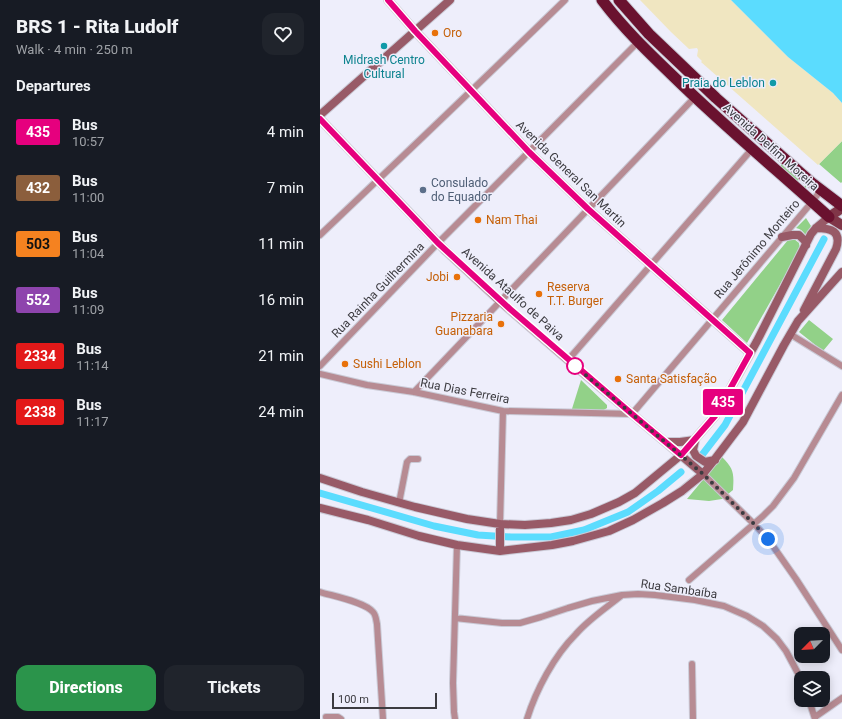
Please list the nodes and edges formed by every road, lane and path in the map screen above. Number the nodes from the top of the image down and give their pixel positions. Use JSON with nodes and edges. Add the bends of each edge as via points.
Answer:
{"nodes":[{"id":1,"x":388,"y":0,"type":"edge"},
{"id":2,"x":450,"y":0,"type":"edge"},
{"id":3,"x":565,"y":0,"type":"edge"},
{"id":4,"x":602,"y":0,"type":"edge"},
{"id":5,"x":619,"y":0,"type":"edge"},
{"id":6,"x":415,"y":31,"type":"junction"},
{"id":7,"x":638,"y":42,"type":"junction"},
{"id":8,"x":471,"y":92,"type":"junction"},
{"id":9,"x":695,"y":97,"type":"junction"},
{"id":10,"x":320,"y":115,"type":"edge"},
{"id":11,"x":320,"y":119,"type":"edge"},
{"id":12,"x":752,"y":149,"type":"junction"},
{"id":13,"x":529,"y":152,"type":"junction"},
{"id":14,"x":378,"y":179,"type":"junction"},
{"id":15,"x":821,"y":190,"type":"junction"},
{"id":16,"x":812,"y":202,"type":"junction"},
{"id":17,"x":842,"y":207,"type":"edge"},
{"id":18,"x":588,"y":209,"type":"junction"},
{"id":19,"x":829,"y":216,"type":"junction"},
{"id":20,"x":842,"y":225,"type":"edge"},
{"id":21,"x":816,"y":228,"type":"junction"},
{"id":22,"x":320,"y":235,"type":"edge"},
{"id":23,"x":782,"y":237,"type":"junction"},
{"id":24,"x":438,"y":243,"type":"junction"},
{"id":25,"x":806,"y":245,"type":"junction"},
{"id":26,"x":650,"y":265,"type":"junction"},
{"id":27,"x":842,"y":272,"type":"edge"},
{"id":28,"x":501,"y":302,"type":"junction"},
{"id":29,"x":712,"y":319,"type":"junction"},
{"id":30,"x":798,"y":321,"type":"junction"},
{"id":31,"x":790,"y":334,"type":"junction"},
{"id":32,"x":750,"y":353,"type":"junction"},
{"id":33,"x":568,"y":360,"type":"junction"},
{"id":34,"x":320,"y":366,"type":"edge"},
{"id":35,"x":842,"y":366,"type":"edge"},
{"id":36,"x":320,"y":374,"type":"edge"},
{"id":37,"x":414,"y":392,"type":"junction"},
{"id":38,"x":842,"y":395,"type":"edge"},
{"id":39,"x":503,"y":411,"type":"junction"},
{"id":40,"x":632,"y":414,"type":"junction"},
{"id":41,"x":695,"y":440,"type":"junction"},
{"id":42,"x":666,"y":442,"type":"junction"},
{"id":43,"x":681,"y":455,"type":"junction"},
{"id":44,"x":418,"y":459,"type":"dead end"},
{"id":45,"x":715,"y":459,"type":"junction"},
{"id":46,"x":703,"y":474,"type":"junction"},
{"id":47,"x":320,"y":478,"type":"edge"},
{"id":48,"x":399,"y":503,"type":"junction"},
{"id":49,"x":320,"y":508,"type":"edge"},
{"id":50,"x":500,"y":524,"type":"junction"},
{"id":51,"x":754,"y":524,"type":"junction"},
{"id":52,"x":457,"y":545,"type":"junction"},
{"id":53,"x":500,"y":551,"type":"junction"},
{"id":54,"x":690,"y":580,"type":"dead end"},
{"id":55,"x":320,"y":592,"type":"edge"},
{"id":56,"x":622,"y":595,"type":"junction"},
{"id":57,"x":455,"y":618,"type":"junction"},
{"id":58,"x":842,"y":650,"type":"edge"},
{"id":59,"x":692,"y":664,"type":"dead end"},
{"id":60,"x":797,"y":671,"type":"edge"},
{"id":61,"x":842,"y":698,"type":"edge"},
{"id":62,"x":811,"y":707,"type":"edge"},
{"id":63,"x":324,"y":717,"type":"edge"},
{"id":64,"x":815,"y":718,"type":"edge"},
{"id":65,"x":341,"y":719,"type":"edge"},
{"id":66,"x":383,"y":719,"type":"edge"},
{"id":67,"x":455,"y":719,"type":"edge"},
{"id":68,"x":527,"y":719,"type":"edge"},
{"id":69,"x":692,"y":719,"type":"edge"}],
"edges":[{"from":1,"to":6,"type":"main road","name":"Avenida General San Martin"},
{"from":2,"to":6,"type":"main road"},
{"from":3,"to":8,"type":"street"},
{"from":4,"to":7,"type":"highway","name":"Avenida Delfim Moreira"},
{"from":5,"to":15,"type":"highway","name":"Avenida Delfim Moreira","via":[[649,34],[716,98]]},
{"from":6,"to":8,"type":"main road","name":"Avenida General San Martin"},
{"from":6,"to":10,"type":"main road"},
{"from":7,"to":9,"type":"highway","name":"Avenida Delfim Moreira"},
{"from":7,"to":13,"type":"street","name":"Rua Rainha Guilhermina"},
{"from":8,"to":13,"type":"main road","name":"Avenida General San Martin"},
{"from":8,"to":14,"type":"street"},
{"from":9,"to":12,"type":"highway","name":"Avenida Delfim Moreira"},
{"from":9,"to":18,"type":"street"},
{"from":11,"to":14,"type":"main road","name":"Avenida Ataulfo de Paiva"},
{"from":12,"to":16,"type":"highway","name":"Avenida Delfim Moreira"},
{"from":12,"to":26,"type":"street"},
{"from":13,"to":18,"type":"main road","name":"Avenida General San Martin"},
{"from":13,"to":24,"type":"street","name":"Rua Rainha Guilhermina"},
{"from":14,"to":22,"type":"street"},
{"from":14,"to":24,"type":"main road","name":"Avenida Ataulfo de Paiva"},
{"from":15,"to":16,"type":"street","name":"Rua Jerônimo Monteiro"},
{"from":15,"to":17,"type":"highway","name":"Avenida Delfim Moreira"},
{"from":16,"to":19,"type":"highway","name":"Avenida Delfim Moreira"},
{"from":16,"to":23,"type":"street","name":"Rua Jerônimo Monteiro"},
{"from":17,"to":19,"type":"main road"},
{"from":18,"to":26,"type":"main road","name":"Avenida General San Martin"},
{"from":18,"to":28,"type":"street"},
{"from":19,"to":20,"type":"main road","name":"Avenida Delfim Moreira"},
{"from":19,"to":21,"type":"main road"},
{"from":21,"to":25,"type":"main road"},
{"from":21,"to":30,"type":"main road","via":[[826,228],[835,232],[838,243]]},
{"from":23,"to":25,"type":"main road","via":[[796,234]]},
{"from":23,"to":29,"type":"street","name":"Rua Jerônimo Monteiro"},
{"from":24,"to":28,"type":"main road","name":"Avenida Ataulfo de Paiva"},
{"from":24,"to":34,"type":"street","name":"Rua Rainha Guilhermina"},
{"from":25,"to":32,"type":"main road"},
{"from":26,"to":29,"type":"main road","name":"Avenida General San Martin"},
{"from":26,"to":33,"type":"street"},
{"from":27,"to":30,"type":"main road"},
{"from":28,"to":33,"type":"main road","name":"Avenida Ataulfo de Paiva"},
{"from":28,"to":37,"type":"street"},
{"from":29,"to":32,"type":"main road","name":"Avenida General San Martin"},
{"from":29,"to":40,"type":"street","name":"Rua Jerônimo Monteiro"},
{"from":30,"to":31,"type":"main road"},
{"from":31,"to":35,"type":"street"},
{"from":31,"to":45,"type":"main road","via":[[743,422]]},
{"from":32,"to":41,"type":"main road","via":[[715,416]]},
{"from":33,"to":40,"type":"main road","name":"Avenida Ataulfo de Paiva"},
{"from":36,"to":37,"type":"street","name":"Rua Dias Ferreira"},
{"from":37,"to":39,"type":"street","name":"Rua Dias Ferreira"},
{"from":38,"to":51,"type":"street","via":[[794,478],[773,506]]},
{"from":39,"to":40,"type":"street","name":"Rua Dias Ferreira"},
{"from":39,"to":50,"type":"street"},
{"from":40,"to":42,"type":"main road","name":"Avenida Ataulfo de Paiva"},
{"from":41,"to":42,"type":"main road"},
{"from":41,"to":43,"type":"main road"},
{"from":41,"to":45,"type":"main road","via":[[693,450],[696,456],[706,462]]},
{"from":42,"to":43,"type":"main road","name":"Avenida Ataulfo de Paiva"},
{"from":43,"to":46,"type":"main road","name":"Avenida Ataulfo de Paiva"},
{"from":43,"to":50,"type":"main road","via":[[635,493],[591,514],[571,520],[525,526]]},
{"from":44,"to":48,"type":"street","via":[[410,459],[407,462]]},
{"from":45,"to":46,"type":"main road"},
{"from":46,"to":51,"type":"street"},
{"from":46,"to":53,"type":"main road","via":[[663,503],[609,531],[546,546]]},
{"from":47,"to":48,"type":"main road"},
{"from":48,"to":50,"type":"main road"},
{"from":49,"to":52,"type":"main road"},
{"from":50,"to":53,"type":"main road"},
{"from":51,"to":54,"type":"street"},
{"from":51,"to":58,"type":"street","via":[[768,539],[796,579]]},
{"from":52,"to":53,"type":"main road"},
{"from":52,"to":57,"type":"street"},
{"from":55,"to":66,"type":"street","via":[[367,607],[376,617]]},
{"from":56,"to":57,"type":"street","name":"Rua Sambaíba","via":[[592,601],[520,623]]},
{"from":56,"to":60,"type":"street","name":"Rua Sambaíba","via":[[649,594],[695,600],[724,606],[747,616],[777,639]]},
{"from":56,"to":68,"type":"street","via":[[598,613],[559,655],[540,686]]},
{"from":57,"to":67,"type":"street"},
{"from":59,"to":69,"type":"street"},
{"from":61,"to":64,"type":"street"},
{"from":62,"to":64,"type":"street"},
{"from":63,"to":65,"type":"street"}]}
